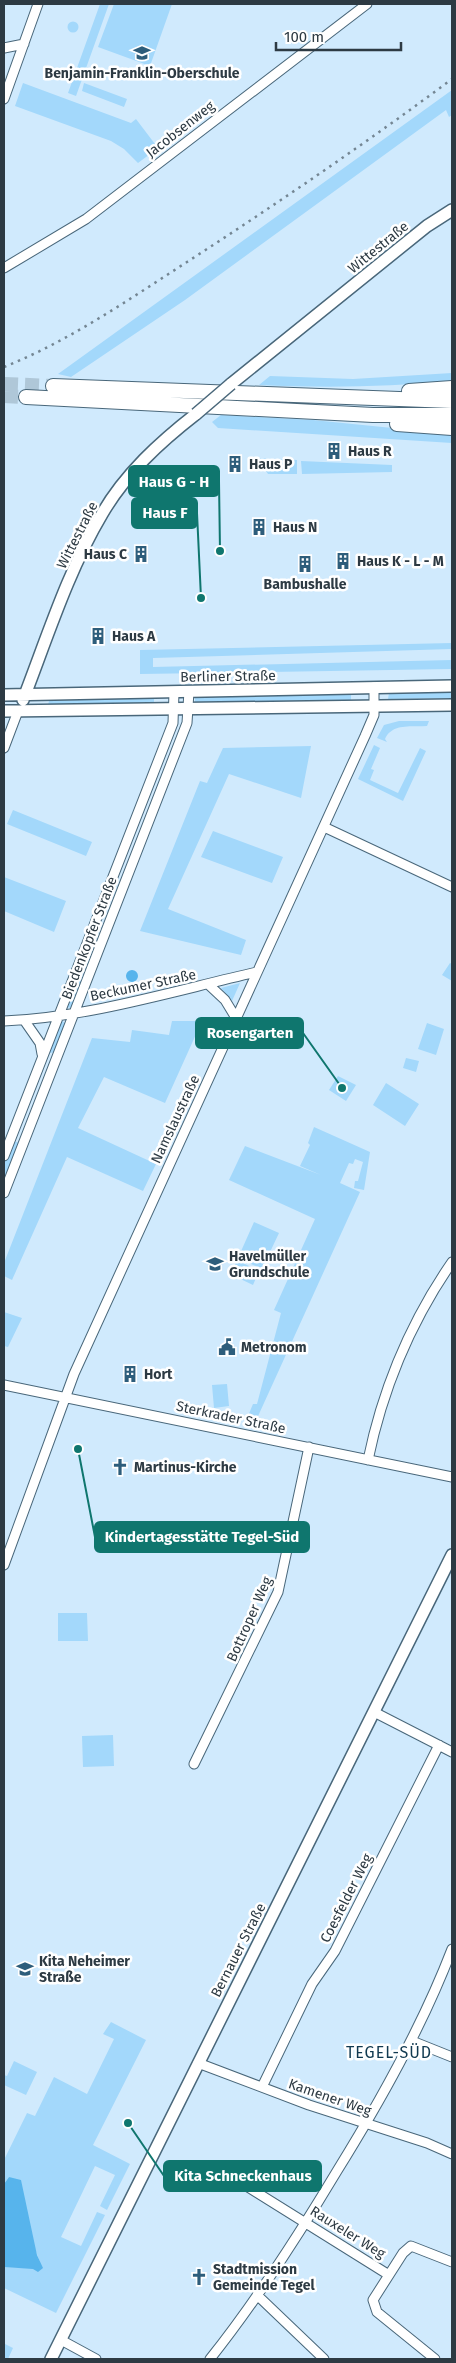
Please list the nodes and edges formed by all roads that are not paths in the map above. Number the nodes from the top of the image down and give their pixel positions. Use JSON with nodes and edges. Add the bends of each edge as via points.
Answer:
{"nodes":[{"id":1,"x":38,"y":4,"type":"edge"},
{"id":2,"x":367,"y":4,"type":"edge"},
{"id":3,"x":24,"y":44,"type":"junction"},
{"id":4,"x":4,"y":48,"type":"edge"},
{"id":5,"x":4,"y":99,"type":"edge"},
{"id":6,"x":452,"y":210,"type":"edge"},
{"id":7,"x":4,"y":268,"type":"edge"},
{"id":8,"x":53,"y":386,"type":"tunnel mouth"},
{"id":9,"x":452,"y":388,"type":"edge"},
{"id":10,"x":26,"y":397,"type":"tunnel mouth"},
{"id":11,"x":376,"y":397,"type":"junction"},
{"id":12,"x":452,"y":401,"type":"edge"},
{"id":13,"x":373,"y":415,"type":"junction"},
{"id":14,"x":452,"y":415,"type":"edge"},
{"id":15,"x":452,"y":428,"type":"edge"},
{"id":16,"x":452,"y":686,"type":"edge"},
{"id":17,"x":374,"y":687,"type":"junction"},
{"id":18,"x":189,"y":691,"type":"junction"},
{"id":19,"x":174,"y":692,"type":"junction"},
{"id":20,"x":4,"y":695,"type":"edge"},
{"id":21,"x":24,"y":695,"type":"junction"},
{"id":22,"x":452,"y":705,"type":"edge"},
{"id":23,"x":374,"y":707,"type":"junction"},
{"id":24,"x":174,"y":709,"type":"junction"},
{"id":25,"x":188,"y":709,"type":"junction"},
{"id":26,"x":4,"y":711,"type":"edge"},
{"id":27,"x":18,"y":711,"type":"junction"},
{"id":28,"x":4,"y":748,"type":"edge"},
{"id":29,"x":324,"y":827,"type":"junction"},
{"id":30,"x":452,"y":887,"type":"edge"},
{"id":31,"x":257,"y":972,"type":"junction"},
{"id":32,"x":209,"y":985,"type":"junction"},
{"id":33,"x":74,"y":1014,"type":"junction"},
{"id":34,"x":58,"y":1015,"type":"junction"},
{"id":35,"x":236,"y":1018,"type":"junction"},
{"id":36,"x":24,"y":1020,"type":"junction"},
{"id":37,"x":4,"y":1021,"type":"edge"},
{"id":38,"x":43,"y":1055,"type":"junction"},
{"id":39,"x":56,"y":1061,"type":"junction"},
{"id":40,"x":4,"y":1156,"type":"edge"},
{"id":41,"x":4,"y":1193,"type":"edge"},
{"id":42,"x":452,"y":1262,"type":"edge"},
{"id":43,"x":4,"y":1385,"type":"edge"},
{"id":44,"x":67,"y":1398,"type":"junction"},
{"id":45,"x":309,"y":1447,"type":"junction"},
{"id":46,"x":368,"y":1460,"type":"junction"},
{"id":47,"x":452,"y":1477,"type":"edge"},
{"id":48,"x":452,"y":1555,"type":"edge"},
{"id":49,"x":4,"y":1565,"type":"edge"},
{"id":50,"x":374,"y":1712,"type":"junction"},
{"id":51,"x":438,"y":1745,"type":"junction"},
{"id":52,"x":452,"y":1752,"type":"edge"},
{"id":53,"x":194,"y":1764,"type":"dead end"},
{"id":54,"x":452,"y":1949,"type":"edge"},
{"id":55,"x":448,"y":1971,"type":"edge"},
{"id":56,"x":412,"y":2041,"type":"junction"},
{"id":57,"x":452,"y":2057,"type":"edge"},
{"id":58,"x":198,"y":2064,"type":"junction"},
{"id":59,"x":262,"y":2087,"type":"junction"},
{"id":60,"x":366,"y":2124,"type":"junction"},
{"id":61,"x":452,"y":2154,"type":"edge"},
{"id":62,"x":240,"y":2182,"type":"dead end"},
{"id":63,"x":306,"y":2223,"type":"junction"},
{"id":64,"x":452,"y":2262,"type":"edge"},
{"id":65,"x":389,"y":2275,"type":"junction"},
{"id":66,"x":257,"y":2296,"type":"junction"},
{"id":67,"x":60,"y":2340,"type":"junction"},
{"id":68,"x":51,"y":2359,"type":"edge"},
{"id":69,"x":96,"y":2359,"type":"edge"},
{"id":70,"x":210,"y":2359,"type":"edge"},
{"id":71,"x":324,"y":2359,"type":"edge"},
{"id":72,"x":435,"y":2359,"type":"edge"}],
"edges":[{"from":1,"to":3,"type":"street"},
{"from":2,"to":7,"type":"street","name":"Jacobsenweg","via":[[86,219]]},
{"from":3,"to":4,"type":"street"},
{"from":3,"to":5,"type":"street"},
{"from":6,"to":21,"type":"main road","name":"Wittestraße","bridge":true,"via":[[232,384],[146,458],[102,513]]},
{"from":8,"to":11,"type":"highway"},
{"from":9,"to":11,"type":"highway","via":[[387,392]]},
{"from":10,"to":13,"type":"highway"},
{"from":11,"to":12,"type":"highway"},
{"from":13,"to":14,"type":"highway"},
{"from":13,"to":15,"type":"highway","via":[[386,423]]},
{"from":16,"to":17,"type":"main road","name":"Berliner Straße"},
{"from":17,"to":18,"type":"main road","name":"Berliner Straße"},
{"from":17,"to":23,"type":"street","name":"Namslaustraße"},
{"from":18,"to":19,"type":"main road","name":"Berliner Straße"},
{"from":18,"to":25,"type":"street","name":"Biedenkopfer Straße"},
{"from":19,"to":21,"type":"main road","name":"Berliner Straße"},
{"from":19,"to":24,"type":"street","name":"Biedenkopfer Straße"},
{"from":20,"to":21,"type":"main road","name":"Berliner Straße"},
{"from":21,"to":27,"type":"main road","name":"Wittestraße"},
{"from":22,"to":23,"type":"main road"},
{"from":23,"to":25,"type":"main road"},
{"from":23,"to":29,"type":"street","name":"Namslaustraße","via":[[374,715]]},
{"from":24,"to":25,"type":"main road"},
{"from":24,"to":27,"type":"main road"},
{"from":24,"to":34,"type":"street","name":"Biedenkopfer Straße","via":[[172,723]]},
{"from":25,"to":33,"type":"street","name":"Biedenkopfer Straße","via":[[187,723]]},
{"from":26,"to":27,"type":"main road"},
{"from":27,"to":28,"type":"street"},
{"from":29,"to":30,"type":"street"},
{"from":29,"to":31,"type":"street","name":"Namslaustraße"},
{"from":31,"to":32,"type":"street","name":"Beckumer Straße"},
{"from":31,"to":35,"type":"street","name":"Namslaustraße"},
{"from":32,"to":33,"type":"street","name":"Beckumer Straße"},
{"from":32,"to":35,"type":"street","name":"Beckumer Straße","via":[[225,1000]]},
{"from":33,"to":34,"type":"street","name":"Beckumer Straße"},
{"from":33,"to":39,"type":"street","name":"Biedenkopfer Straße"},
{"from":34,"to":36,"type":"street","name":"Beckumer Straße"},
{"from":34,"to":38,"type":"street","name":"Biedenkopfer Straße"},
{"from":35,"to":44,"type":"street","name":"Namslaustraße","via":[[77,1367]]},
{"from":36,"to":37,"type":"street","name":"Beckumer Straße"},
{"from":36,"to":38,"type":"street","via":[[40,1043]]},
{"from":38,"to":39,"type":"street"},
{"from":38,"to":40,"type":"street","name":"Biedenkopfer Straße"},
{"from":39,"to":41,"type":"street","name":"Biedenkopfer Straße"},
{"from":42,"to":46,"type":"street","via":[[413,1325],[392,1373],[379,1410]]},
{"from":43,"to":44,"type":"street","name":"Sterkrader Straße"},
{"from":44,"to":45,"type":"street","name":"Sterkrader Straße"},
{"from":44,"to":49,"type":"street","name":"Namslaustraße"},
{"from":45,"to":46,"type":"street","name":"Sterkrader Straße"},
{"from":45,"to":53,"type":"street","name":"Bottroper Weg","via":[[278,1592]]},
{"from":46,"to":47,"type":"street","name":"Sterkrader Straße"},
{"from":48,"to":50,"type":"main road","name":"Bernauer Straße"},
{"from":50,"to":51,"type":"street"},
{"from":50,"to":58,"type":"main road","name":"Bernauer Straße"},
{"from":51,"to":52,"type":"street"},
{"from":51,"to":59,"type":"street","name":"Coesfelder Weg","via":[[335,1951],[312,1984]]},
{"from":54,"to":55,"type":"street"},
{"from":55,"to":56,"type":"street"},
{"from":56,"to":57,"type":"street"},
{"from":56,"to":60,"type":"street"},
{"from":58,"to":59,"type":"street","name":"Kamener Weg"},
{"from":58,"to":67,"type":"main road","name":"Bernauer Straße"},
{"from":59,"to":60,"type":"street","name":"Kamener Weg"},
{"from":60,"to":61,"type":"street","name":"Kamener Weg"},
{"from":60,"to":63,"type":"street"},
{"from":62,"to":63,"type":"street","name":"Rauxeler Weg"},
{"from":63,"to":65,"type":"street","name":"Rauxeler Weg"},
{"from":63,"to":66,"type":"street"},
{"from":64,"to":65,"type":"street","via":[[411,2246]]},
{"from":65,"to":72,"type":"street","via":[[375,2295],[374,2308]]},
{"from":66,"to":70,"type":"street"},
{"from":66,"to":71,"type":"street"},
{"from":67,"to":68,"type":"main road","name":"Bernauer Straße"},
{"from":67,"to":69,"type":"street"}]}
